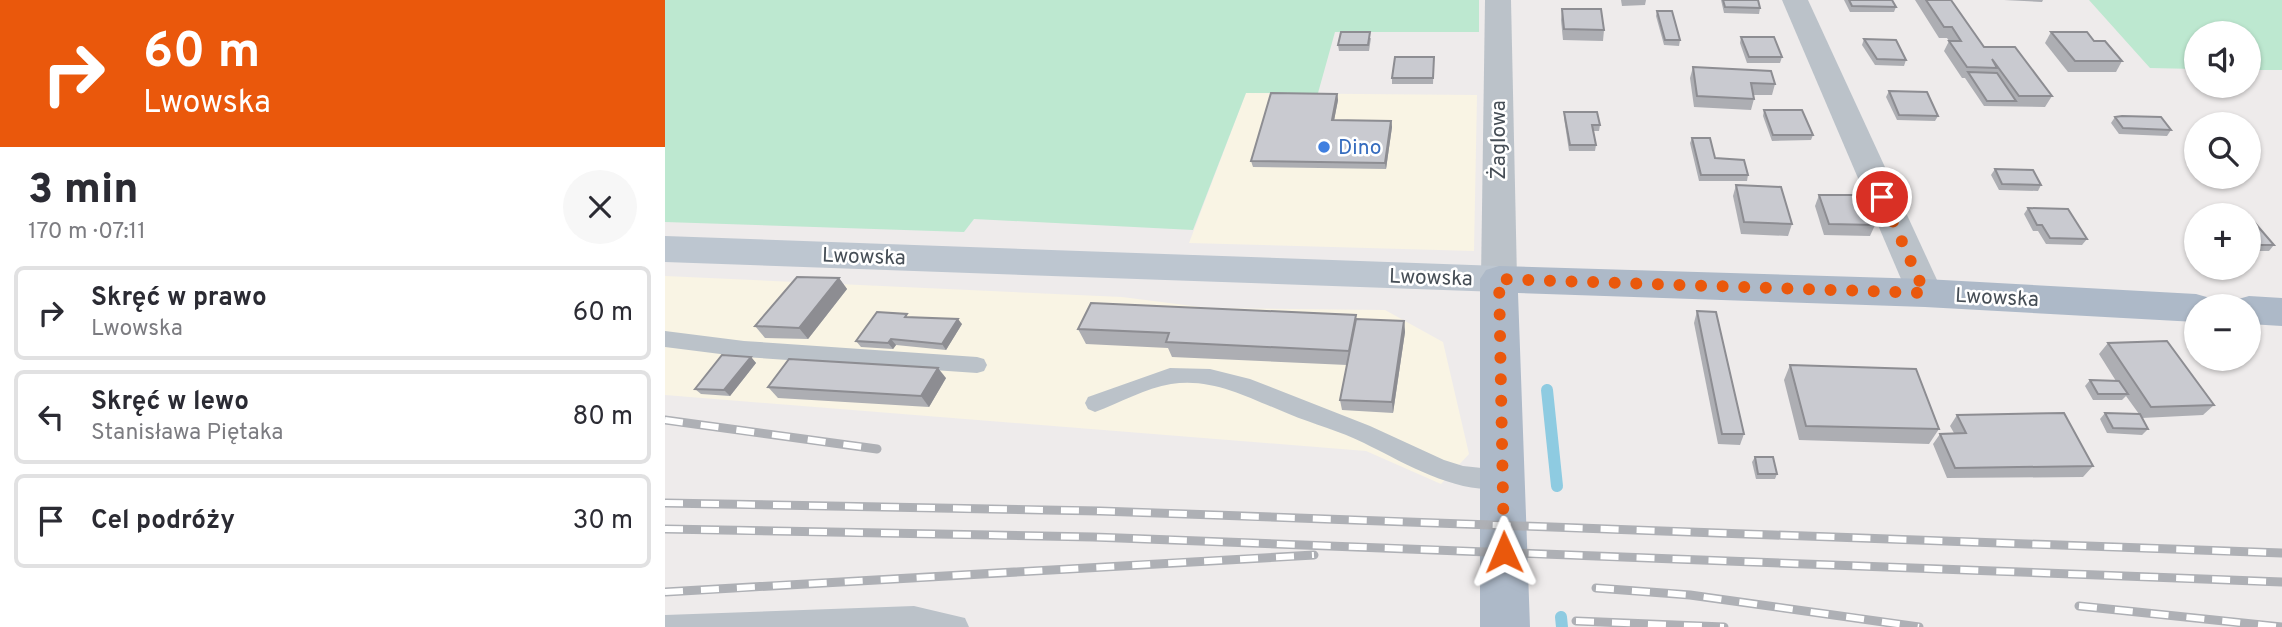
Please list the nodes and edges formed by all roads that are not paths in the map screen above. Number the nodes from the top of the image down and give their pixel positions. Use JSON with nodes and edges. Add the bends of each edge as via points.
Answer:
{"nodes":[{"id":1,"x":1497,"y":0,"type":"edge"},
{"id":2,"x":1795,"y":0,"type":"edge"},
{"id":3,"x":665,"y":249,"type":"edge"},
{"id":4,"x":1499,"y":279,"type":"junction"},
{"id":5,"x":1925,"y":293,"type":"junction"},
{"id":6,"x":2184,"y":307,"type":"edge"},
{"id":7,"x":2261,"y":311,"type":"edge"},
{"id":8,"x":2282,"y":312,"type":"edge"},
{"id":9,"x":665,"y":339,"type":"edge"},
{"id":10,"x":977,"y":365,"type":"dead end"},
{"id":11,"x":1095,"y":403,"type":"dead end"},
{"id":12,"x":1502,"y":478,"type":"junction"},
{"id":13,"x":665,"y":627,"type":"edge"},
{"id":14,"x":956,"y":627,"type":"edge"},
{"id":15,"x":1505,"y":627,"type":"edge"}],
"edges":[{"from":1,"to":4,"type":"street","name":"Żaglowa"},
{"from":2,"to":5,"type":"street"},
{"from":3,"to":4,"type":"main road","name":"Lwowska"},
{"from":4,"to":5,"type":"main road","name":"Lwowska"},
{"from":4,"to":12,"type":"main road"},
{"from":5,"to":6,"type":"main road","name":"Lwowska"},
{"from":7,"to":8,"type":"main road"},
{"from":9,"to":10,"type":"lane"},
{"from":11,"to":12,"type":"lane","via":[[1170,376],[1210,377],[1249,387],[1362,432],[1438,468],[1464,476]]},
{"from":12,"to":15,"type":"main road"},
{"from":13,"to":14,"type":"lane","via":[[913,618]]}]}
